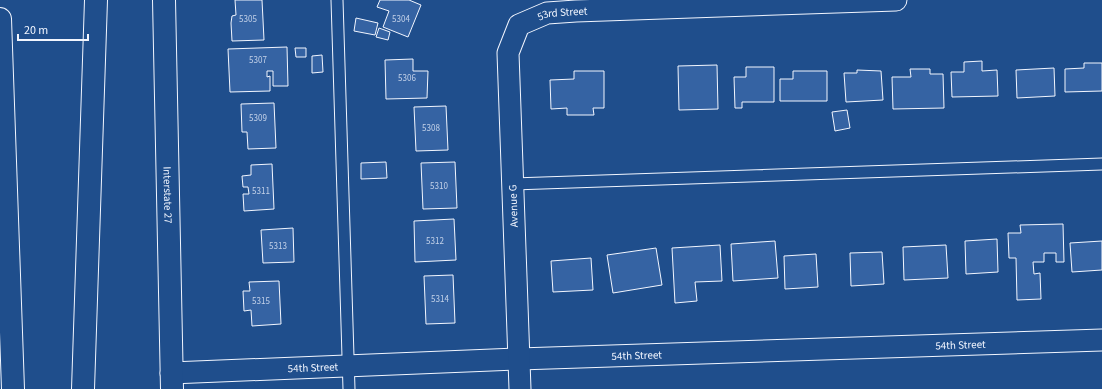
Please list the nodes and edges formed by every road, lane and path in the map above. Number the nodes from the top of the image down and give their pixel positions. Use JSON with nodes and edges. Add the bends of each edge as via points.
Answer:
{"nodes":[{"id":1,"x":96,"y":0,"type":"edge"},
{"id":2,"x":164,"y":0,"type":"edge"},
{"id":3,"x":337,"y":0,"type":"edge"},
{"id":4,"x":896,"y":0,"type":"edge"},
{"id":5,"x":0,"y":18,"type":"edge"},
{"id":6,"x":519,"y":25,"type":"joint"},
{"id":7,"x":1102,"y":164,"type":"edge"},
{"id":8,"x":513,"y":184,"type":"junction"},
{"id":9,"x":1102,"y":340,"type":"edge"},
{"id":10,"x":519,"y":359,"type":"junction"},
{"id":11,"x":348,"y":366,"type":"junction"},
{"id":12,"x":172,"y":381,"type":"edge"},
{"id":13,"x":13,"y":389,"type":"edge"},
{"id":14,"x":83,"y":389,"type":"edge"},
{"id":15,"x":349,"y":389,"type":"edge"},
{"id":16,"x":520,"y":389,"type":"edge"}],
"edges":[{"from":1,"to":14,"type":"main road"},
{"from":2,"to":12,"type":"main road","name":"Interstate 27"},
{"from":3,"to":11,"type":"lane"},
{"from":4,"to":6,"type":"street","name":"53rd Street","via":[[576,11],[547,13]]},
{"from":5,"to":13,"type":"main road"},
{"from":6,"to":8,"type":"street","name":"Avenue G","via":[[508,53]]},
{"from":7,"to":8,"type":"lane"},
{"from":8,"to":10,"type":"street","name":"Avenue G"},
{"from":9,"to":10,"type":"street","name":"54th Street"},
{"from":10,"to":11,"type":"street","name":"54th Street"},
{"from":10,"to":16,"type":"street","name":"Avenue G"},
{"from":11,"to":12,"type":"street","name":"54th Street"},
{"from":11,"to":15,"type":"lane"}]}
